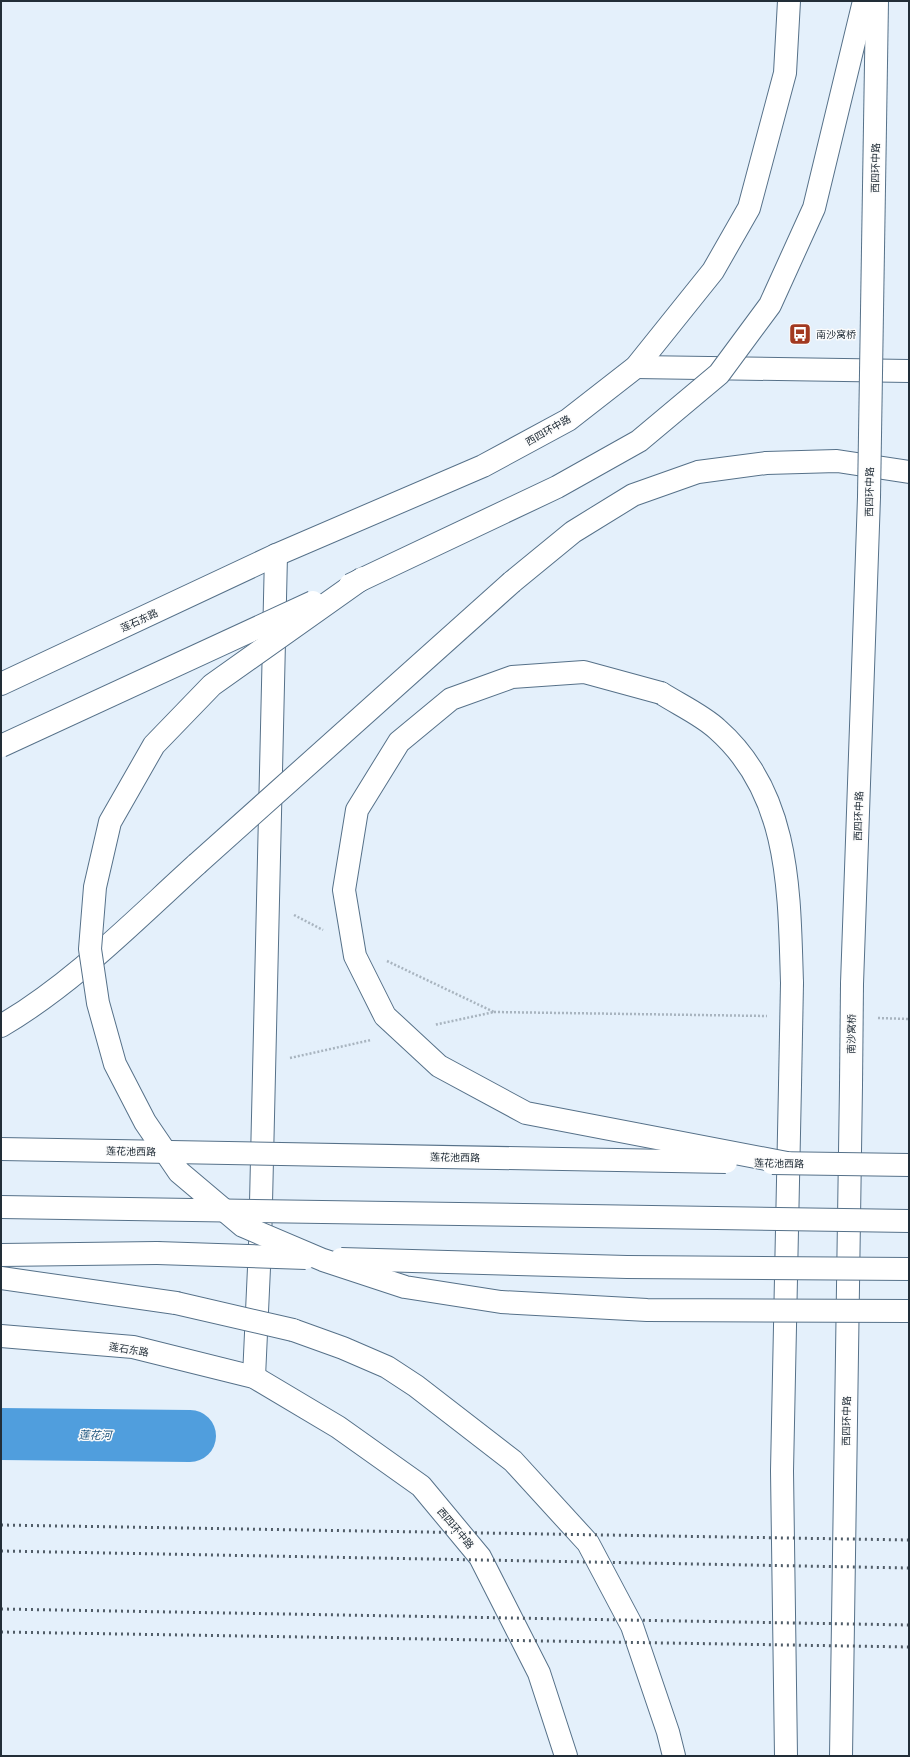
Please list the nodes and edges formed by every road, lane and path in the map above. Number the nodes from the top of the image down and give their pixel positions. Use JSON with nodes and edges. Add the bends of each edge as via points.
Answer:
{"nodes":[{"id":1,"x":789,"y":1,"type":"edge"},
{"id":2,"x":864,"y":1,"type":"edge"},
{"id":3,"x":878,"y":1,"type":"edge"},
{"id":4,"x":636,"y":367,"type":"junction"},
{"id":5,"x":909,"y":371,"type":"edge"},
{"id":6,"x":909,"y":472,"type":"edge"},
{"id":7,"x":276,"y":555,"type":"junction"},
{"id":8,"x":363,"y":578,"type":"junction"},
{"id":9,"x":1,"y":684,"type":"edge"},
{"id":10,"x":1,"y":746,"type":"edge"},
{"id":11,"x":852,"y":984,"type":"joint"},
{"id":12,"x":494,"y":1012,"type":"dead end"},
{"id":13,"x":773,"y":1016,"type":"dead end"},
{"id":14,"x":877,"y":1018,"type":"dead end"},
{"id":15,"x":909,"y":1019,"type":"edge"},
{"id":16,"x":1,"y":1026,"type":"edge"},
{"id":17,"x":851,"y":1085,"type":"joint"},
{"id":18,"x":1,"y":1149,"type":"edge"},
{"id":19,"x":786,"y":1163,"type":"junction"},
{"id":20,"x":909,"y":1165,"type":"edge"},
{"id":21,"x":1,"y":1207,"type":"edge"},
{"id":22,"x":909,"y":1221,"type":"edge"},
{"id":23,"x":1,"y":1255,"type":"edge"},
{"id":24,"x":909,"y":1270,"type":"edge"},
{"id":25,"x":1,"y":1278,"type":"edge"},
{"id":26,"x":909,"y":1311,"type":"edge"},
{"id":27,"x":1,"y":1336,"type":"edge"},
{"id":28,"x":254,"y":1377,"type":"junction"},
{"id":29,"x":668,"y":1732,"type":"junction"},
{"id":30,"x":566,"y":1756,"type":"edge"},
{"id":31,"x":669,"y":1756,"type":"edge"},
{"id":32,"x":674,"y":1756,"type":"edge"},
{"id":33,"x":786,"y":1756,"type":"edge"},
{"id":34,"x":841,"y":1756,"type":"edge"}],
"edges":[{"from":1,"to":4,"type":"main road","name":"西四环中路","via":[[785,73],[749,208],[713,271]]},
{"from":2,"to":8,"type":"main road","bridge":true,"via":[[814,208],[770,305],[719,374],[639,441],[557,487]]},
{"from":3,"to":11,"type":"main road","name":"西四环中路","bridge":true,"via":[[869,497]]},
{"from":4,"to":5,"type":"main road"},
{"from":4,"to":7,"type":"main road","name":"西四环中路","via":[[568,420],[483,466]]},
{"from":6,"to":16,"type":"main road","bridge":true,"via":[[836,461],[766,463],[698,472],[632,495],[573,532],[512,582],[68,980]]},
{"from":7,"to":9,"type":"main road","name":"莲石东路"},
{"from":7,"to":28,"type":"main road","via":[[260,1246]]},
{"from":8,"to":10,"type":"main road","bridge":true},
{"from":8,"to":26,"type":"main road","bridge":true,"via":[[212,685],[154,745],[110,822],[95,887],[90,949],[98,1003],[114,1064],[145,1122],[179,1172],[243,1226],[323,1260],[405,1287],[501,1302],[647,1310]]},
{"from":11,"to":17,"type":"main road","name":"南沙窝桥","bridge":true},
{"from":12,"to":13,"type":"path"},
{"from":14,"to":15,"type":"path"},
{"from":17,"to":34,"type":"main road","name":"西四环中路"},
{"from":18,"to":19,"type":"main road","name":"莲花池西路","bridge":true},
{"from":19,"to":20,"type":"main road","name":"莲花池西路","bridge":true},
{"from":19,"to":33,"type":"main road","bridge":true,"via":[[526,1113],[439,1066],[385,1016],[355,956],[344,890],[357,810],[399,742],[452,699],[512,677],[584,672],[661,693],[717,728],[750,765],[771,809],[784,854],[789,901],[792,982],[782,1471]]},
{"from":21,"to":22,"type":"main road","bridge":true},
{"from":23,"to":24,"type":"main road","bridge":true,"via":[[157,1253],[627,1267]]},
{"from":25,"to":29,"type":"main road","bridge":true,"via":[[176,1303],[292,1330],[387,1367],[416,1386],[513,1461],[588,1543],[632,1626]]},
{"from":27,"to":28,"type":"main road","name":"莲石东路","via":[[133,1347]]},
{"from":28,"to":30,"type":"main road","name":"西四环中路","via":[[338,1427],[421,1486],[480,1557],[539,1673]]},
{"from":29,"to":31,"type":"main road"},
{"from":29,"to":32,"type":"main road"}]}
